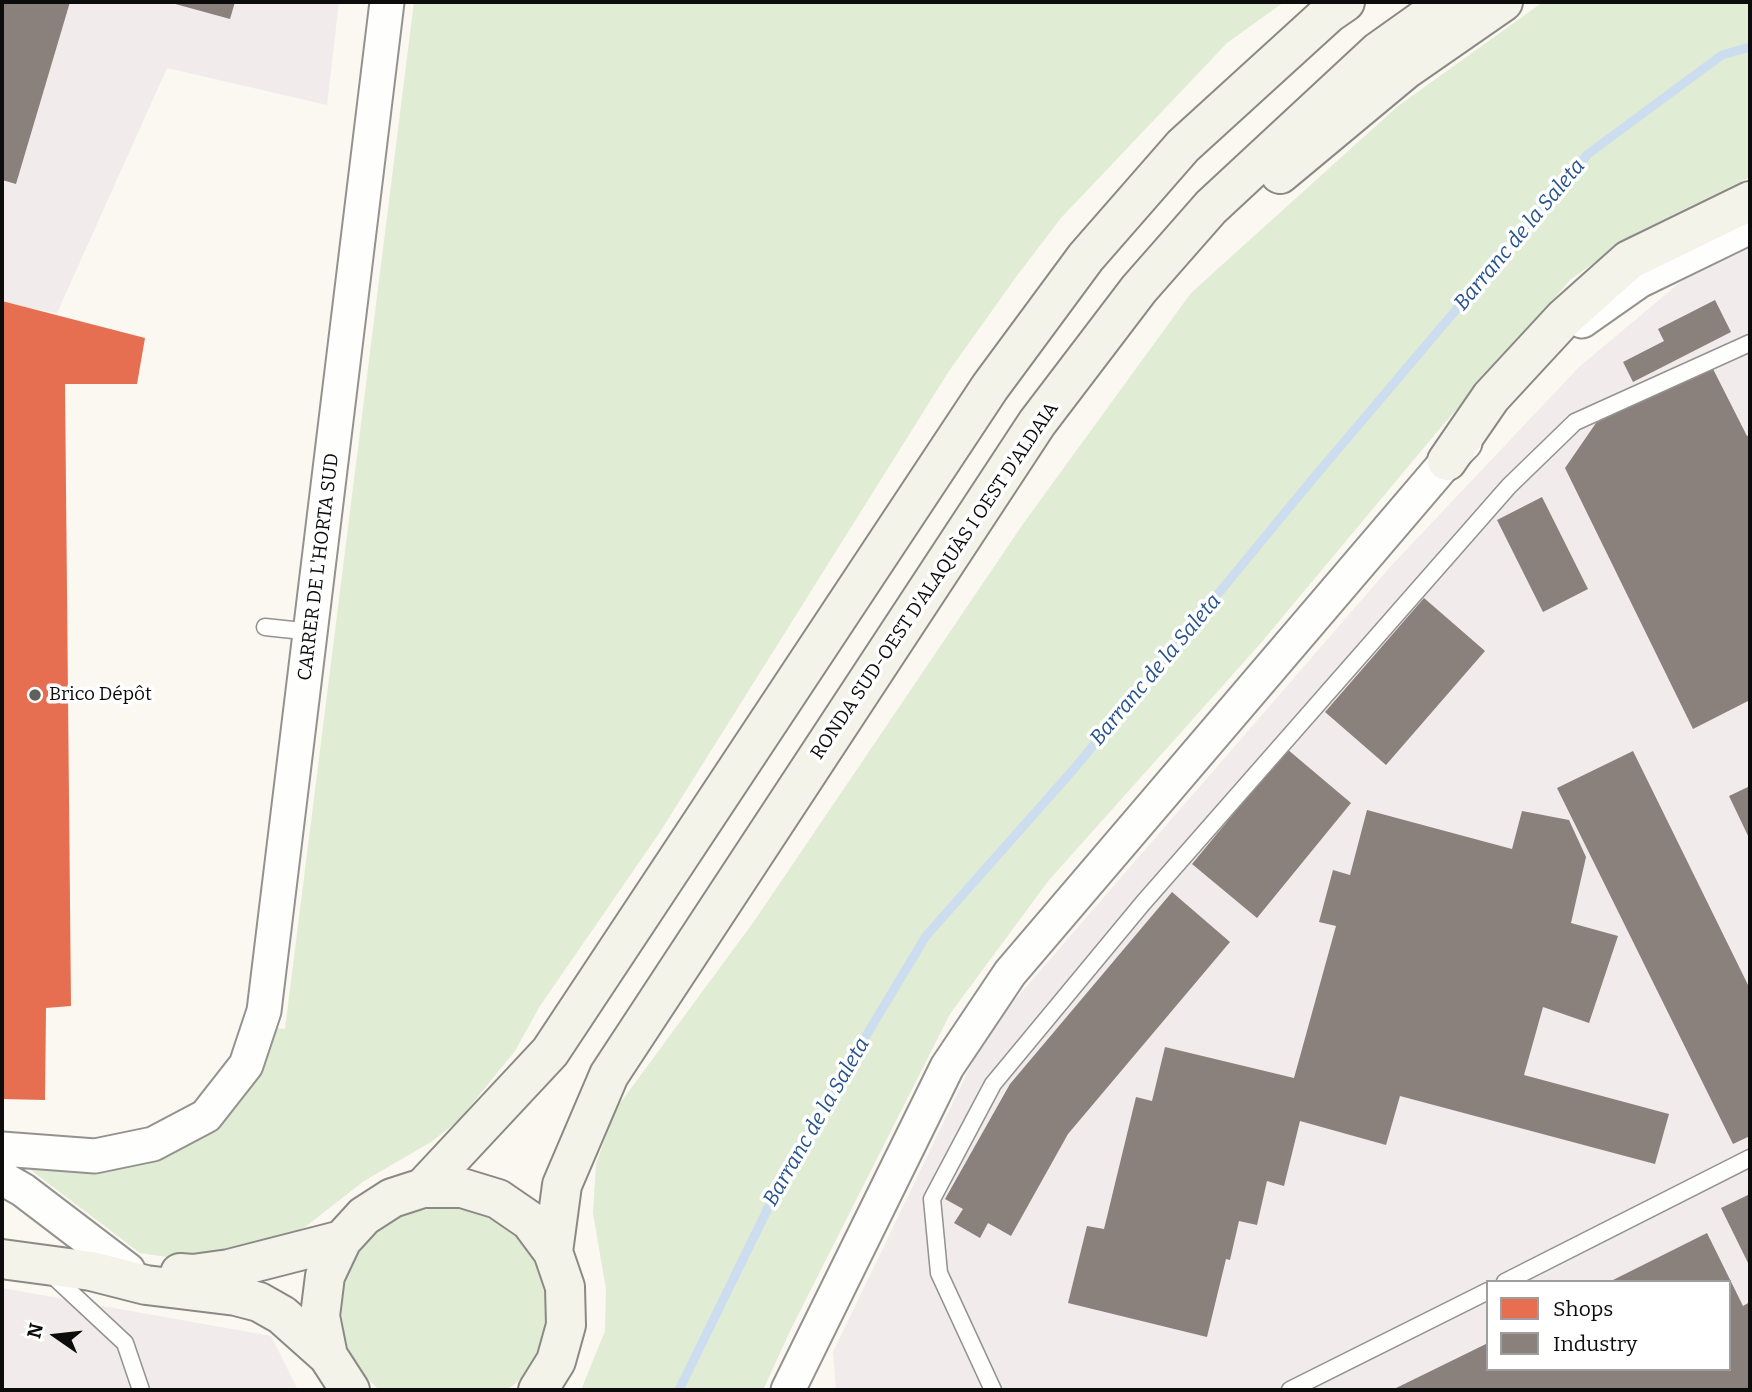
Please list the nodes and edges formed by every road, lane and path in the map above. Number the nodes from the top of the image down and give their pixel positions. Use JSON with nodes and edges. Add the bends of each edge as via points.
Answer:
{"nodes":[{"id":1,"x":387,"y":2,"type":"edge"},
{"id":2,"x":1345,"y":2,"type":"edge"},
{"id":3,"x":1448,"y":2,"type":"edge"},
{"id":4,"x":1503,"y":2,"type":"edge"},
{"id":5,"x":1750,"y":201,"type":"edge"},
{"id":6,"x":1211,"y":207,"type":"junction"},
{"id":7,"x":1750,"y":227,"type":"edge"},
{"id":8,"x":1750,"y":343,"type":"edge"},
{"id":9,"x":1447,"y":461,"type":"junction"},
{"id":10,"x":265,"y":627,"type":"dead end"},
{"id":11,"x":312,"y":632,"type":"junction"},
{"id":12,"x":2,"y":1149,"type":"edge"},
{"id":13,"x":1750,"y":1158,"type":"edge"},
{"id":14,"x":2,"y":1178,"type":"edge"},
{"id":15,"x":424,"y":1188,"type":"junction"},
{"id":16,"x":342,"y":1240,"type":"junction"},
{"id":17,"x":553,"y":1252,"type":"junction"},
{"id":18,"x":2,"y":1259,"type":"edge"},
{"id":19,"x":42,"y":1265,"type":"junction"},
{"id":20,"x":110,"y":1271,"type":"junction"},
{"id":21,"x":1509,"y":1280,"type":"edge"},
{"id":22,"x":1486,"y":1292,"type":"edge"},
{"id":23,"x":829,"y":1304,"type":"junction"},
{"id":24,"x":328,"y":1356,"type":"junction"},
{"id":25,"x":141,"y":1390,"type":"edge"},
{"id":26,"x":349,"y":1390,"type":"edge"},
{"id":27,"x":538,"y":1390,"type":"edge"},
{"id":28,"x":788,"y":1390,"type":"edge"},
{"id":29,"x":814,"y":1390,"type":"edge"},
{"id":30,"x":993,"y":1390,"type":"edge"},
{"id":31,"x":1290,"y":1390,"type":"edge"}],
"edges":[{"from":1,"to":11,"type":"street","name":"CARRER DE L'HORTA SUD"},
{"from":2,"to":15,"type":"main road","via":[[1183,146],[1086,257],[990,387],[550,1052]]},
{"from":3,"to":6,"type":"main road","name":"RONDA SUD-OEST D'ALAQUÀS I OEST D'ALDAIA","via":[[1378,51]]},
{"from":4,"to":6,"type":"main road","via":[[1405,70],[1268,185]]},
{"from":5,"to":9,"type":"main road","via":[[1629,260],[1564,318],[1491,397]]},
{"from":6,"to":17,"type":"main road","name":"RONDA SUD-OEST D'ALAQUÀS I OEST D'ALDAIA","via":[[1139,289],[1037,423],[609,1075],[562,1185]]},
{"from":7,"to":9,"type":"street","via":[[1639,281],[1577,325]]},
{"from":8,"to":30,"type":"lane","via":[[1575,422],[1509,486],[1143,902],[993,1084],[932,1199],[939,1273]]},
{"from":9,"to":23,"type":"street","via":[[1010,973],[947,1067]]},
{"from":10,"to":11,"type":"lane"},
{"from":11,"to":12,"type":"street","name":"CARRER DE L'HORTA SUD","via":[[264,1011],[246,1065],[206,1116],[153,1144],[94,1156]]},
{"from":13,"to":21,"type":"lane"},
{"from":14,"to":20,"type":"street","via":[[23,1190]]},
{"from":15,"to":16,"type":"main road","via":[[392,1198],[364,1216]]},
{"from":15,"to":17,"type":"main road","via":[[462,1188],[498,1199],[530,1221]]},
{"from":16,"to":20,"type":"main road","via":[[193,1274]]},
{"from":16,"to":24,"type":"main road","via":[[325,1276],[320,1316]]},
{"from":17,"to":27,"type":"main road","via":[[565,1287],[566,1325],[556,1361]]},
{"from":18,"to":19,"type":"main road"},
{"from":19,"to":20,"type":"main road"},
{"from":19,"to":25,"type":"lane","via":[[125,1343]]},
{"from":20,"to":24,"type":"main road","via":[[146,1285],[259,1302],[282,1315]]},
{"from":22,"to":31,"type":"lane"},
{"from":23,"to":28,"type":"street"},
{"from":23,"to":29,"type":"street"},
{"from":24,"to":26,"type":"main road"}]}
